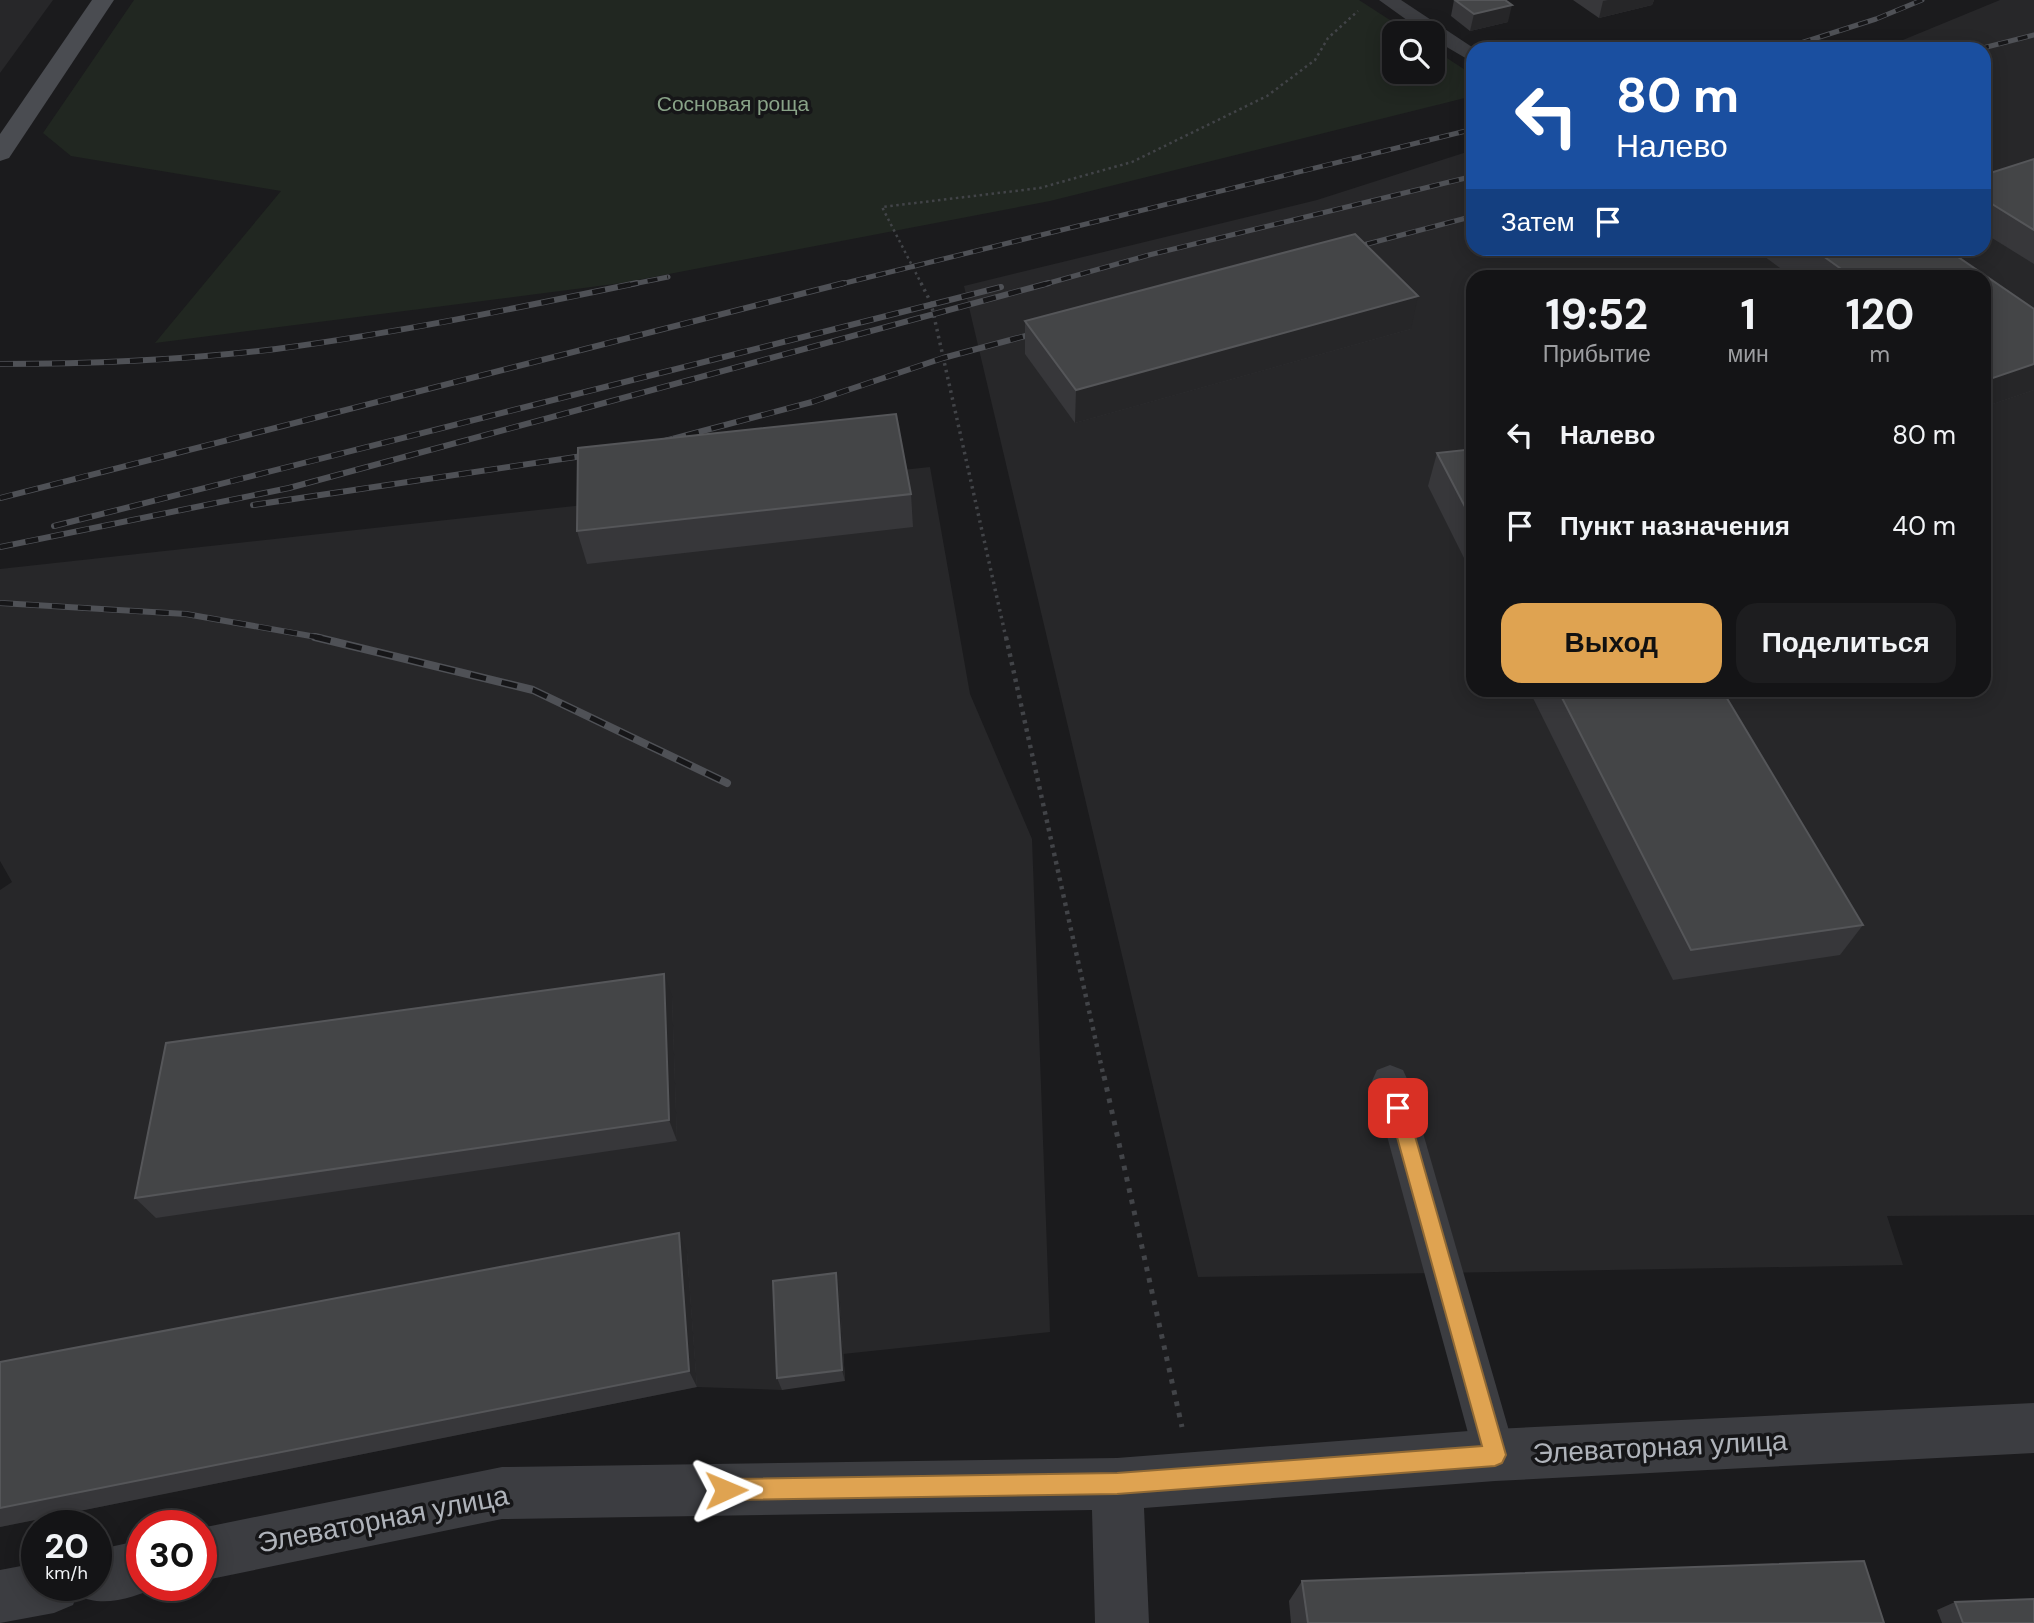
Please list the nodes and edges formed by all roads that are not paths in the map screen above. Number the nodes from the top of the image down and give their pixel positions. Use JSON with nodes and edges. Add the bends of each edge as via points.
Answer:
{"nodes":[{"id":1,"x":103,"y":0,"type":"edge"},
{"id":2,"x":1388,"y":0,"type":"edge"},
{"id":3,"x":1466,"y":52,"type":"edge"},
{"id":4,"x":0,"y":153,"type":"edge"},
{"id":5,"x":1390,"y":1081,"type":"dead end"},
{"id":6,"x":2034,"y":1428,"type":"edge"},
{"id":7,"x":1495,"y":1455,"type":"junction"},
{"id":8,"x":1117,"y":1484,"type":"junction"},
{"id":9,"x":217,"y":1552,"type":"edge"},
{"id":10,"x":21,"y":1593,"type":"edge"},
{"id":11,"x":0,"y":1597,"type":"edge"},
{"id":12,"x":1122,"y":1623,"type":"edge"}],
"edges":[{"from":1,"to":4,"type":"street"},
{"from":2,"to":3,"type":"lane"},
{"from":5,"to":7,"type":"lane"},
{"from":6,"to":7,"type":"street","name":"Элеваторная улица"},
{"from":7,"to":8,"type":"street","name":"Элеваторная улица"},
{"from":8,"to":9,"type":"street","name":"Элеваторная улица","via":[[502,1493]]},
{"from":8,"to":12,"type":"street"},
{"from":10,"to":11,"type":"street"}]}
